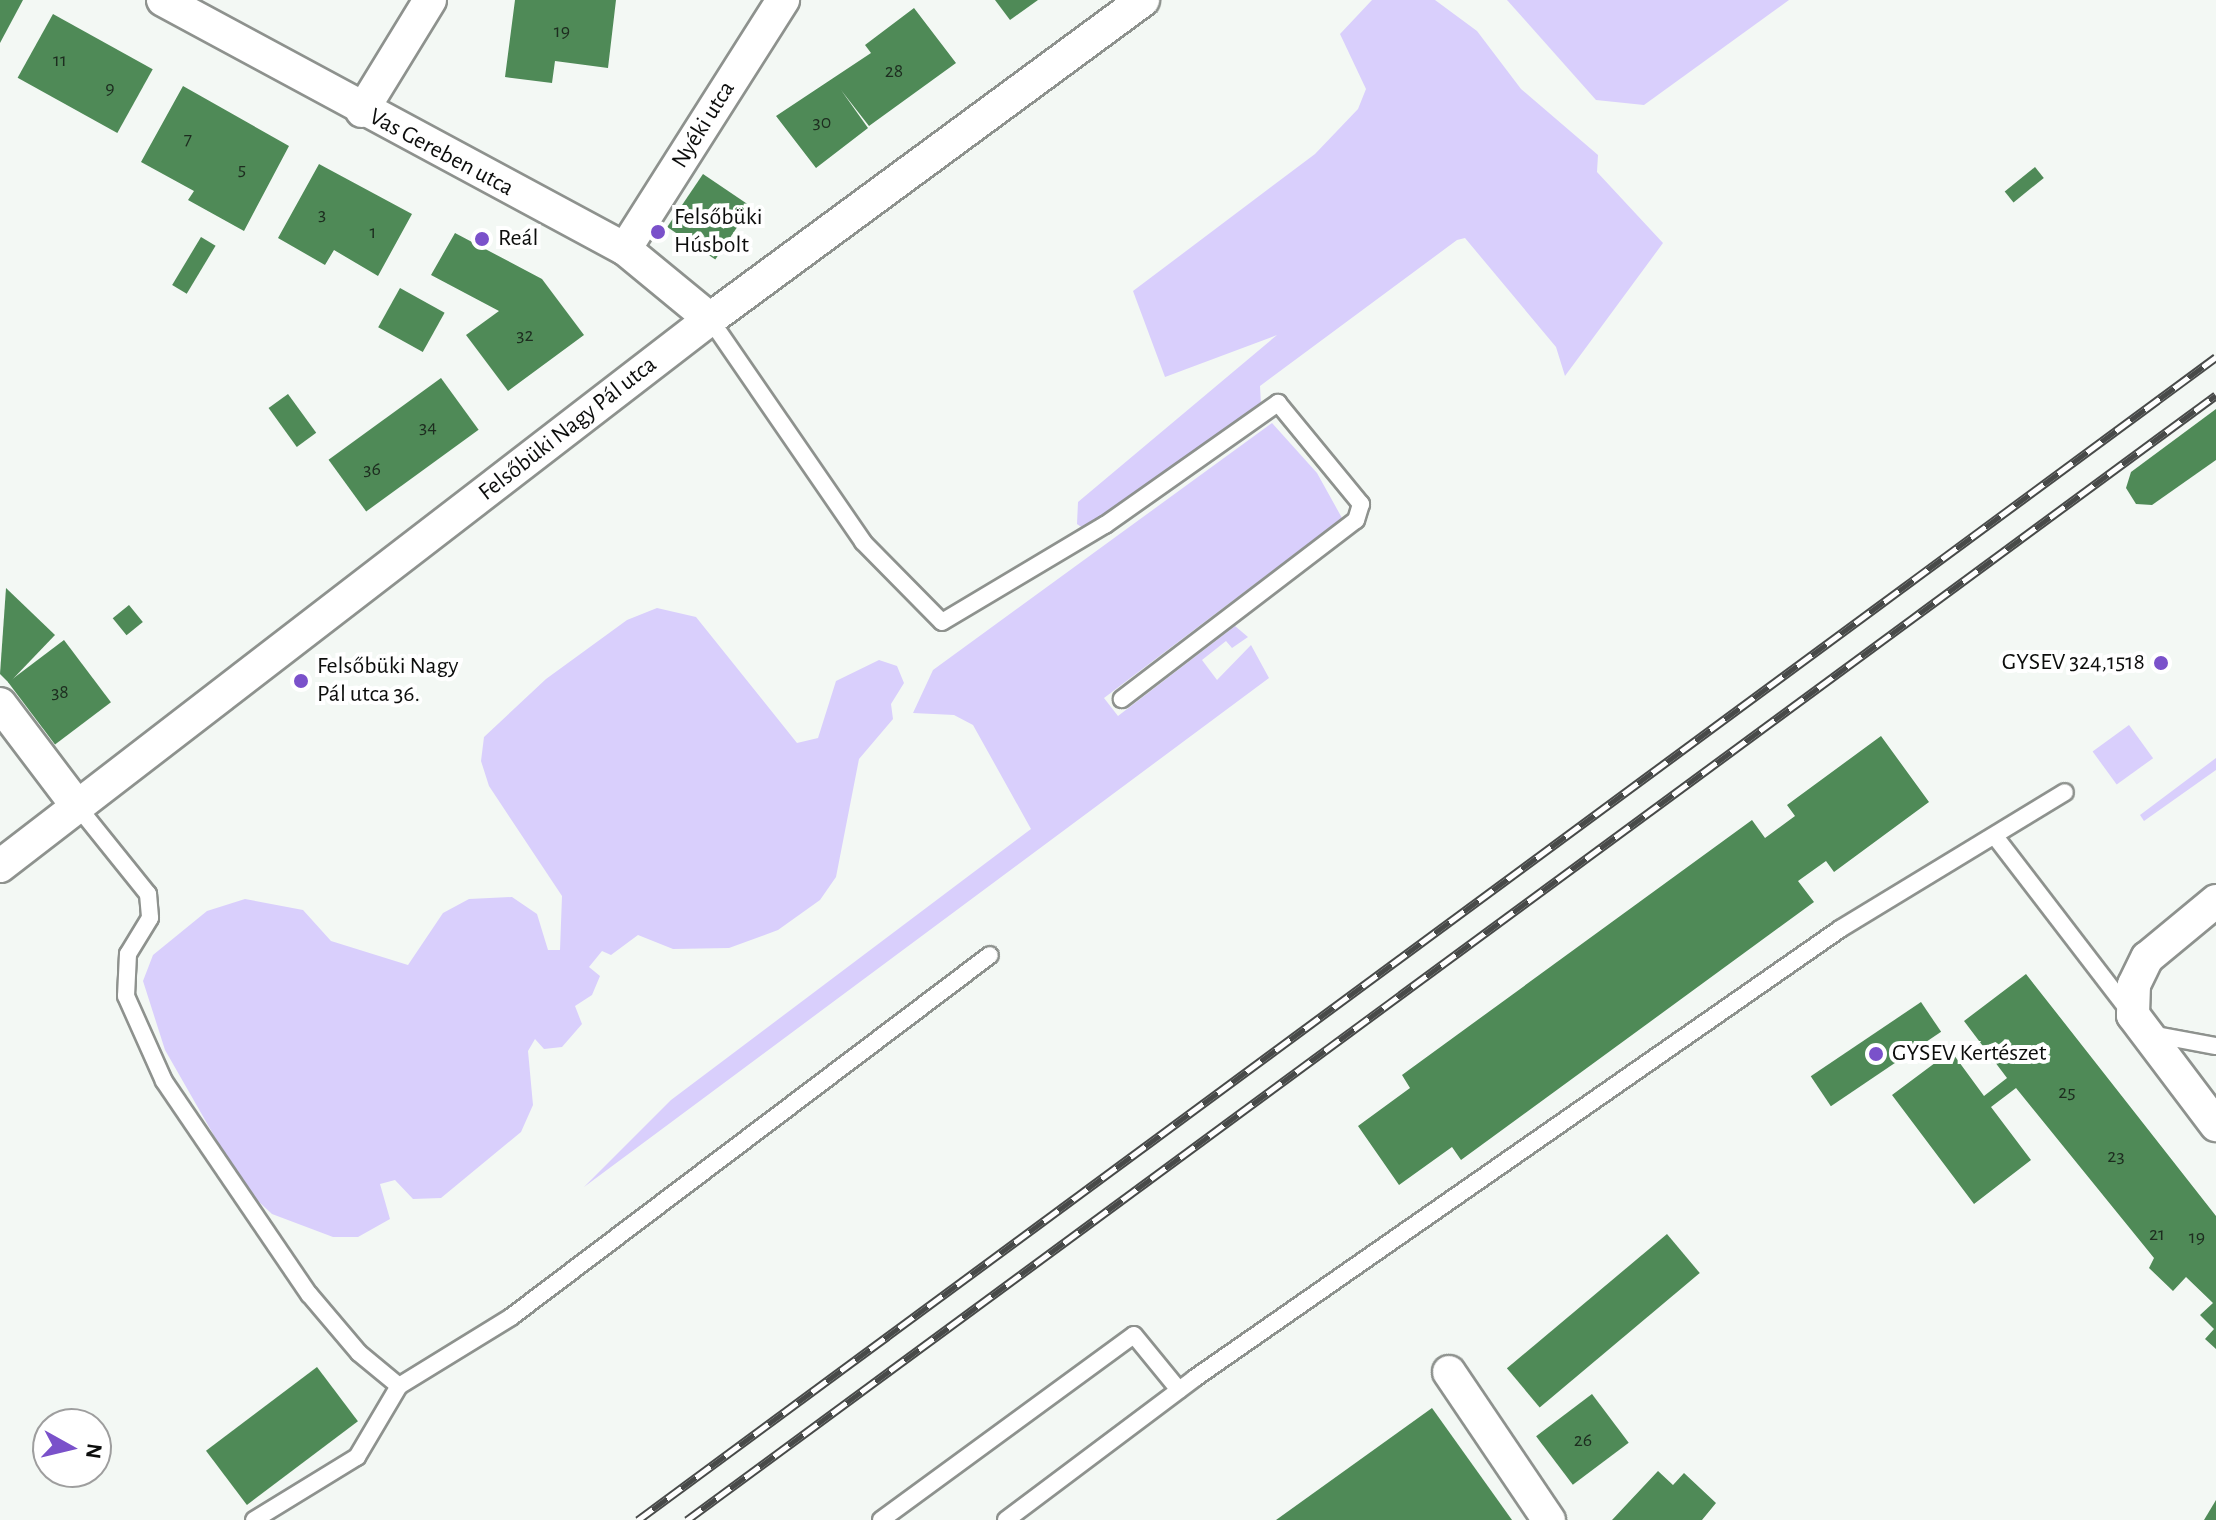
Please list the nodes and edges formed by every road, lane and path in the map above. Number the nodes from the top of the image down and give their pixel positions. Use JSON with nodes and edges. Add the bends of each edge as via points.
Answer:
{"nodes":[{"id":1,"x":163,"y":0,"type":"edge"},
{"id":2,"x":430,"y":0,"type":"edge"},
{"id":3,"x":783,"y":0,"type":"edge"},
{"id":4,"x":1143,"y":0,"type":"edge"},
{"id":5,"x":362,"y":111,"type":"junction"},
{"id":6,"x":625,"y":249,"type":"junction"},
{"id":7,"x":710,"y":319,"type":"junction"},
{"id":8,"x":1122,"y":699,"type":"dead end"},
{"id":9,"x":0,"y":704,"type":"edge"},
{"id":10,"x":2065,"y":792,"type":"dead end"},
{"id":11,"x":78,"y":807,"type":"junction"},
{"id":12,"x":1997,"y":839,"type":"junction"},
{"id":13,"x":0,"y":866,"type":"edge"},
{"id":14,"x":2216,"y":901,"type":"edge"},
{"id":15,"x":990,"y":955,"type":"dead end"},
{"id":16,"x":2138,"y":1024,"type":"junction"},
{"id":17,"x":2216,"y":1046,"type":"edge"},
{"id":18,"x":2216,"y":1125,"type":"edge"},
{"id":19,"x":1449,"y":1372,"type":"dead end"},
{"id":20,"x":399,"y":1386,"type":"junction"},
{"id":21,"x":1179,"y":1390,"type":"junction"},
{"id":22,"x":254,"y":1520,"type":"edge"},
{"id":23,"x":881,"y":1520,"type":"edge"},
{"id":24,"x":1006,"y":1520,"type":"edge"},
{"id":25,"x":1549,"y":1520,"type":"edge"}],
"edges":[{"from":1,"to":5,"type":"street","name":"Vas Gereben utca"},
{"from":2,"to":5,"type":"street"},
{"from":3,"to":6,"type":"street","name":"Nyéki utca"},
{"from":4,"to":7,"type":"street","name":"Felsőbüki Nagy Pál utca"},
{"from":5,"to":6,"type":"street","name":"Vas Gereben utca"},
{"from":6,"to":7,"type":"street","name":"Vas Gereben utca"},
{"from":7,"to":8,"type":"lane","via":[[863,542],[942,622],[1105,525],[1278,403],[1361,504],[1356,520]]},
{"from":7,"to":11,"type":"street","name":"Felsőbüki Nagy Pál utca"},
{"from":9,"to":11,"type":"street"},
{"from":10,"to":12,"type":"lane"},
{"from":11,"to":13,"type":"street","name":"Felsőbüki Nagy Pál utca"},
{"from":11,"to":20,"type":"lane","via":[[148,894],[150,918],[128,954],[126,996],[164,1081],[309,1294],[359,1353]]},
{"from":12,"to":16,"type":"lane"},
{"from":12,"to":21,"type":"lane","via":[[1840,929]]},
{"from":14,"to":16,"type":"street","via":[[2147,958],[2134,985]]},
{"from":15,"to":20,"type":"lane","via":[[511,1317]]},
{"from":16,"to":17,"type":"lane"},
{"from":16,"to":18,"type":"street"},
{"from":19,"to":25,"type":"street"},
{"from":20,"to":22,"type":"lane","via":[[357,1457]]},
{"from":21,"to":23,"type":"lane","via":[[1134,1335]]},
{"from":21,"to":24,"type":"lane"}]}
